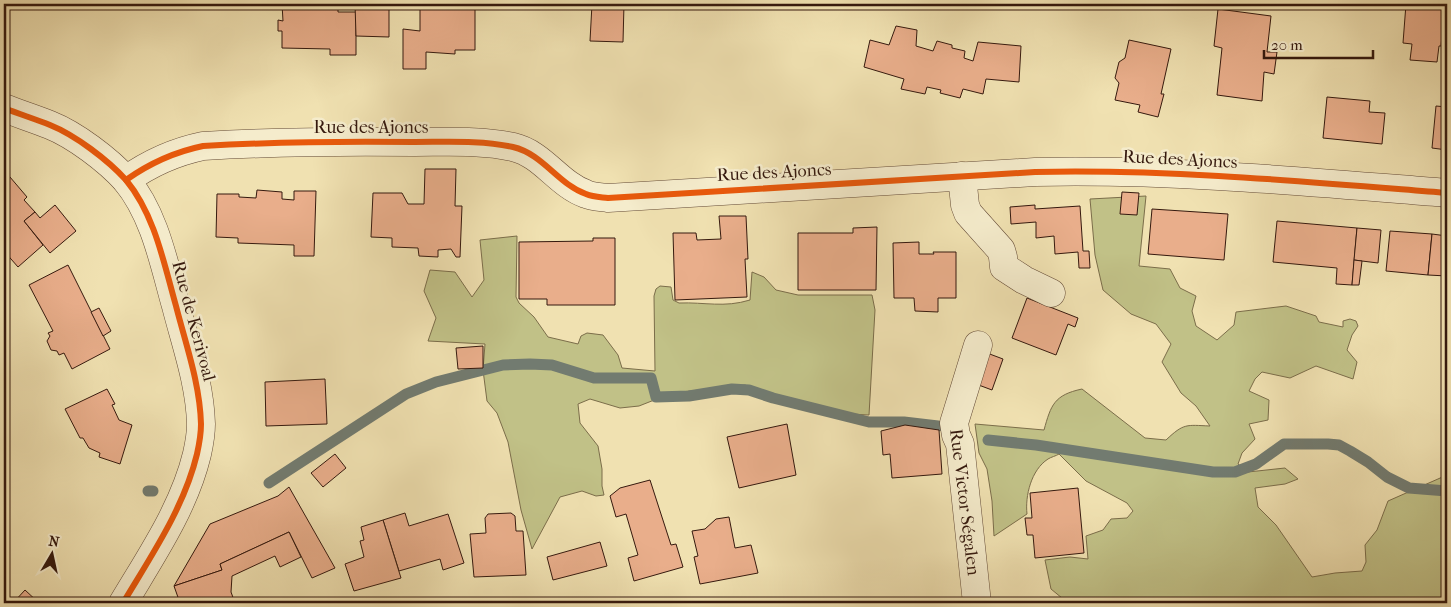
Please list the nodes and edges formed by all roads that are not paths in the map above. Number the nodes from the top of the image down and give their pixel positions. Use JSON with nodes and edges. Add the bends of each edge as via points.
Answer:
{"nodes":[{"id":1,"x":4,"y":108,"type":"edge"},
{"id":2,"x":962,"y":176,"type":"junction"},
{"id":3,"x":126,"y":180,"type":"junction"},
{"id":4,"x":1447,"y":193,"type":"edge"},
{"id":5,"x":1051,"y":293,"type":"dead end"},
{"id":6,"x":978,"y":345,"type":"dead end"},
{"id":7,"x":123,"y":603,"type":"edge"},
{"id":8,"x":977,"y":603,"type":"edge"}],
"edges":[{"from":1,"to":3,"type":"street","name":"Rue de Kerivoal","via":[[52,125],[102,158]]},
{"from":2,"to":3,"type":"street","name":"Rue des Ajoncs","via":[[608,198],[584,194],[532,154],[497,144],[342,141],[203,146],[180,150]]},
{"from":2,"to":4,"type":"street","name":"Rue des Ajoncs","via":[[1078,171],[1157,172]]},
{"from":2,"to":5,"type":"street","via":[[968,213],[1000,250],[1004,267]]},
{"from":3,"to":7,"type":"street","name":"Rue de Kerivoal","via":[[151,224],[168,276],[193,371],[201,425],[197,454],[186,489]]},
{"from":6,"to":8,"type":"street","name":"Rue Victor Ségalen","via":[[954,428],[960,444]]}]}
